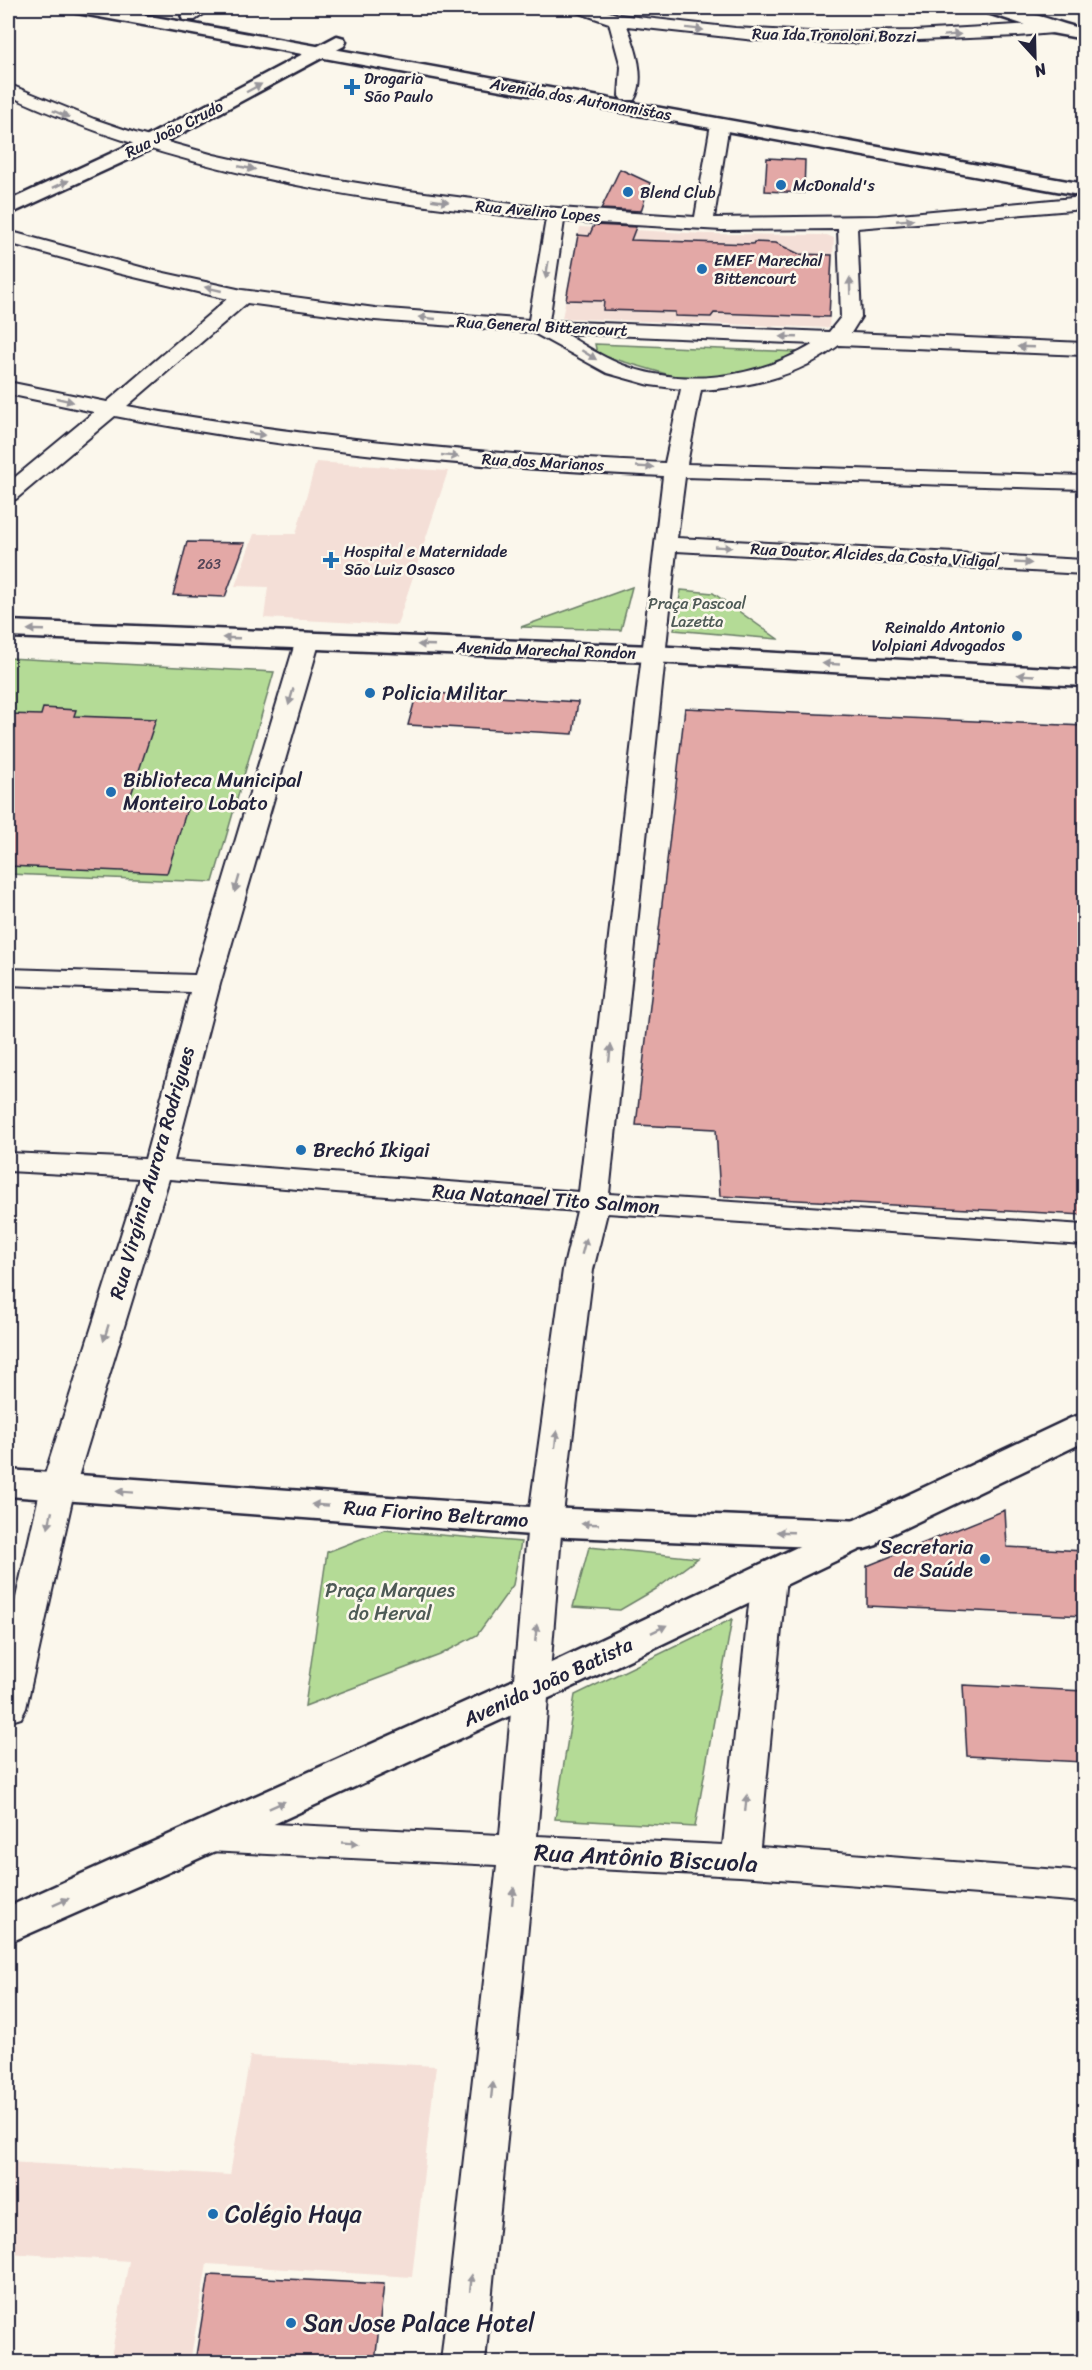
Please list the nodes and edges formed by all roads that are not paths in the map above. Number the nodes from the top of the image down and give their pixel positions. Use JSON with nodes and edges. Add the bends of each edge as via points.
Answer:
{"nodes":[{"id":1,"x":77,"y":8,"type":"edge"},
{"id":2,"x":136,"y":8,"type":"edge"},
{"id":3,"x":583,"y":8,"type":"edge"},
{"id":4,"x":1004,"y":9,"type":"edge"},
{"id":5,"x":197,"y":12,"type":"edge"},
{"id":6,"x":220,"y":15,"type":"edge"},
{"id":7,"x":616,"y":20,"type":"junction"},
{"id":8,"x":1053,"y":28,"type":"junction"},
{"id":9,"x":1084,"y":34,"type":"edge"},
{"id":10,"x":329,"y":48,"type":"junction"},
{"id":11,"x":8,"y":89,"type":"edge"},
{"id":12,"x":628,"y":96,"type":"junction"},
{"id":13,"x":720,"y":124,"type":"junction"},
{"id":14,"x":149,"y":143,"type":"junction"},
{"id":15,"x":1084,"y":176,"type":"edge"},
{"id":16,"x":1084,"y":190,"type":"edge"},
{"id":17,"x":1084,"y":203,"type":"edge"},
{"id":18,"x":8,"y":209,"type":"edge"},
{"id":19,"x":556,"y":213,"type":"junction"},
{"id":20,"x":704,"y":223,"type":"junction"},
{"id":21,"x":847,"y":224,"type":"junction"},
{"id":22,"x":8,"y":237,"type":"edge"},
{"id":23,"x":243,"y":296,"type":"junction"},
{"id":24,"x":538,"y":327,"type":"junction"},
{"id":25,"x":835,"y":338,"type":"junction"},
{"id":26,"x":1084,"y":349,"type":"edge"},
{"id":27,"x":692,"y":384,"type":"junction"},
{"id":28,"x":8,"y":388,"type":"edge"},
{"id":29,"x":110,"y":410,"type":"junction"},
{"id":30,"x":675,"y":469,"type":"junction"},
{"id":31,"x":1084,"y":483,"type":"edge"},
{"id":32,"x":8,"y":494,"type":"edge"},
{"id":33,"x":665,"y":544,"type":"junction"},
{"id":34,"x":1084,"y":567,"type":"edge"},
{"id":35,"x":8,"y":629,"type":"edge"},
{"id":36,"x":308,"y":640,"type":"junction"},
{"id":37,"x":652,"y":654,"type":"junction"},
{"id":38,"x":1084,"y":678,"type":"edge"},
{"id":39,"x":8,"y":977,"type":"edge"},
{"id":40,"x":206,"y":984,"type":"junction"},
{"id":41,"x":8,"y":1162,"type":"edge"},
{"id":42,"x":157,"y":1170,"type":"junction"},
{"id":43,"x":592,"y":1203,"type":"junction"},
{"id":44,"x":1084,"y":1235,"type":"edge"},
{"id":45,"x":1084,"y":1427,"type":"edge"},
{"id":46,"x":8,"y":1484,"type":"edge"},
{"id":47,"x":58,"y":1487,"type":"junction"},
{"id":48,"x":545,"y":1522,"type":"junction"},
{"id":49,"x":864,"y":1535,"type":"junction"},
{"id":50,"x":769,"y":1578,"type":"junction"},
{"id":51,"x":531,"y":1691,"type":"junction"},
{"id":52,"x":8,"y":1708,"type":"edge"},
{"id":53,"x":208,"y":1836,"type":"junction"},
{"id":54,"x":517,"y":1851,"type":"junction"},
{"id":55,"x":740,"y":1861,"type":"junction"},
{"id":56,"x":1084,"y":1887,"type":"edge"},
{"id":57,"x":8,"y":1926,"type":"edge"},
{"id":58,"x":463,"y":2362,"type":"edge"}],
"edges":[{"from":1,"to":10,"type":"main road","name":"Avenida dos Autonomistas"},
{"from":2,"to":5,"type":"main road","name":"Avenida dos Autonomistas"},
{"from":3,"to":7,"type":"street","name":"Rua Ida Tronoloni Bozzi"},
{"from":4,"to":8,"type":"main road"},
{"from":5,"to":6,"type":"main road","name":"Avenida dos Autonomistas"},
{"from":6,"to":10,"type":"main road","name":"Avenida dos Autonomistas"},
{"from":7,"to":8,"type":"street","name":"Rua Ida Tronoloni Bozzi","one_way":true,"via":[[837,39]]},
{"from":7,"to":12,"type":"street","via":[[632,70]]},
{"from":8,"to":9,"type":"main road"},
{"from":10,"to":12,"type":"main road","name":"Avenida dos Autonomistas"},
{"from":10,"to":13,"type":"main road","name":"Avenida dos Autonomistas"},
{"from":14,"to":10,"type":"main road","name":"Rua João Crudo","one_way":true},
{"from":11,"to":14,"type":"street","name":"Rua Avelino Lopes","one_way":true,"via":[[90,126]]},
{"from":12,"to":15,"type":"main road","name":"Avenida dos Autonomistas"},
{"from":13,"to":16,"type":"main road","name":"Avenida dos Autonomistas"},
{"from":13,"to":20,"type":"street"},
{"from":18,"to":14,"type":"main road","name":"Rua João Crudo","one_way":true},
{"from":14,"to":19,"type":"street","name":"Rua Avelino Lopes","one_way":true,"via":[[232,165],[364,190]]},
{"from":21,"to":17,"type":"street","name":"Rua Avelino Lopes","one_way":true},
{"from":19,"to":20,"type":"street","name":"Rua Avelino Lopes"},
{"from":19,"to":24,"type":"street","one_way":true},
{"from":20,"to":21,"type":"street","name":"Rua Avelino Lopes"},
{"from":25,"to":21,"type":"street","one_way":true,"via":[[845,330],[851,317]]},
{"from":23,"to":22,"type":"street","name":"Rua General Bittencourt","one_way":true},
{"from":24,"to":23,"type":"street","name":"Rua General Bittencourt","one_way":true,"via":[[437,320]]},
{"from":23,"to":29,"type":"street"},
{"from":25,"to":24,"type":"street","name":"Rua General Bittencourt","one_way":true},
{"from":24,"to":27,"type":"street","one_way":true,"via":[[608,367],[657,380]]},
{"from":26,"to":25,"type":"street","name":"Rua General Bittencourt","one_way":true},
{"from":25,"to":27,"type":"street","via":[[804,360],[780,370],[726,382]]},
{"from":27,"to":30,"type":"street"},
{"from":28,"to":29,"type":"street","name":"Rua dos Marianos","one_way":true},
{"from":29,"to":30,"type":"street","name":"Rua dos Marianos","one_way":true,"via":[[327,444],[475,458]]},
{"from":29,"to":32,"type":"street"},
{"from":30,"to":31,"type":"street","name":"Rua dos Marianos"},
{"from":30,"to":33,"type":"street"},
{"from":33,"to":34,"type":"street","name":"Rua Doutor Alcides da Costa Vidigal","one_way":true},
{"from":33,"to":37,"type":"street"},
{"from":36,"to":35,"type":"main road","name":"Avenida Marechal Rondon","one_way":true},
{"from":37,"to":36,"type":"main road","name":"Avenida Marechal Rondon","one_way":true},
{"from":36,"to":40,"type":"street","name":"Rua Virgínia Aurora Rodrigues","one_way":true},
{"from":38,"to":37,"type":"main road","name":"Avenida Marechal Rondon","one_way":true},
{"from":43,"to":37,"type":"street","one_way":true},
{"from":39,"to":40,"type":"street"},
{"from":40,"to":42,"type":"street","name":"Rua Virgínia Aurora Rodrigues"},
{"from":41,"to":42,"type":"street","name":"Rua Natanael Tito Salmon"},
{"from":42,"to":43,"type":"street","name":"Rua Natanael Tito Salmon"},
{"from":42,"to":47,"type":"street","name":"Rua Virgínia Aurora Rodrigues","one_way":true},
{"from":43,"to":44,"type":"street","name":"Rua Natanael Tito Salmon"},
{"from":48,"to":43,"type":"street","one_way":true,"via":[[578,1270]]},
{"from":45,"to":49,"type":"main road","name":"Avenida João Batista"},
{"from":46,"to":47,"type":"main road","name":"Rua Fiorino Beltramo"},
{"from":48,"to":47,"type":"main road","name":"Rua Fiorino Beltramo","one_way":true},
{"from":47,"to":52,"type":"street","name":"Rua Virgínia Aurora Rodrigues","one_way":true},
{"from":49,"to":48,"type":"main road","name":"Rua Fiorino Beltramo","one_way":true},
{"from":51,"to":48,"type":"street","one_way":true},
{"from":49,"to":50,"type":"main road","name":"Avenida João Batista"},
{"from":51,"to":50,"type":"main road","name":"Avenida João Batista","one_way":true},
{"from":55,"to":50,"type":"street","one_way":true},
{"from":53,"to":51,"type":"main road","name":"Avenida João Batista","one_way":true},
{"from":51,"to":54,"type":"street"},
{"from":53,"to":54,"type":"street","name":"Rua Antônio Biscuola","one_way":true},
{"from":57,"to":53,"type":"main road","name":"Avenida João Batista","one_way":true},
{"from":54,"to":55,"type":"street","name":"Rua Antônio Biscuola"},
{"from":58,"to":54,"type":"street","one_way":true},
{"from":55,"to":56,"type":"street","name":"Rua Antônio Biscuola"}]}
